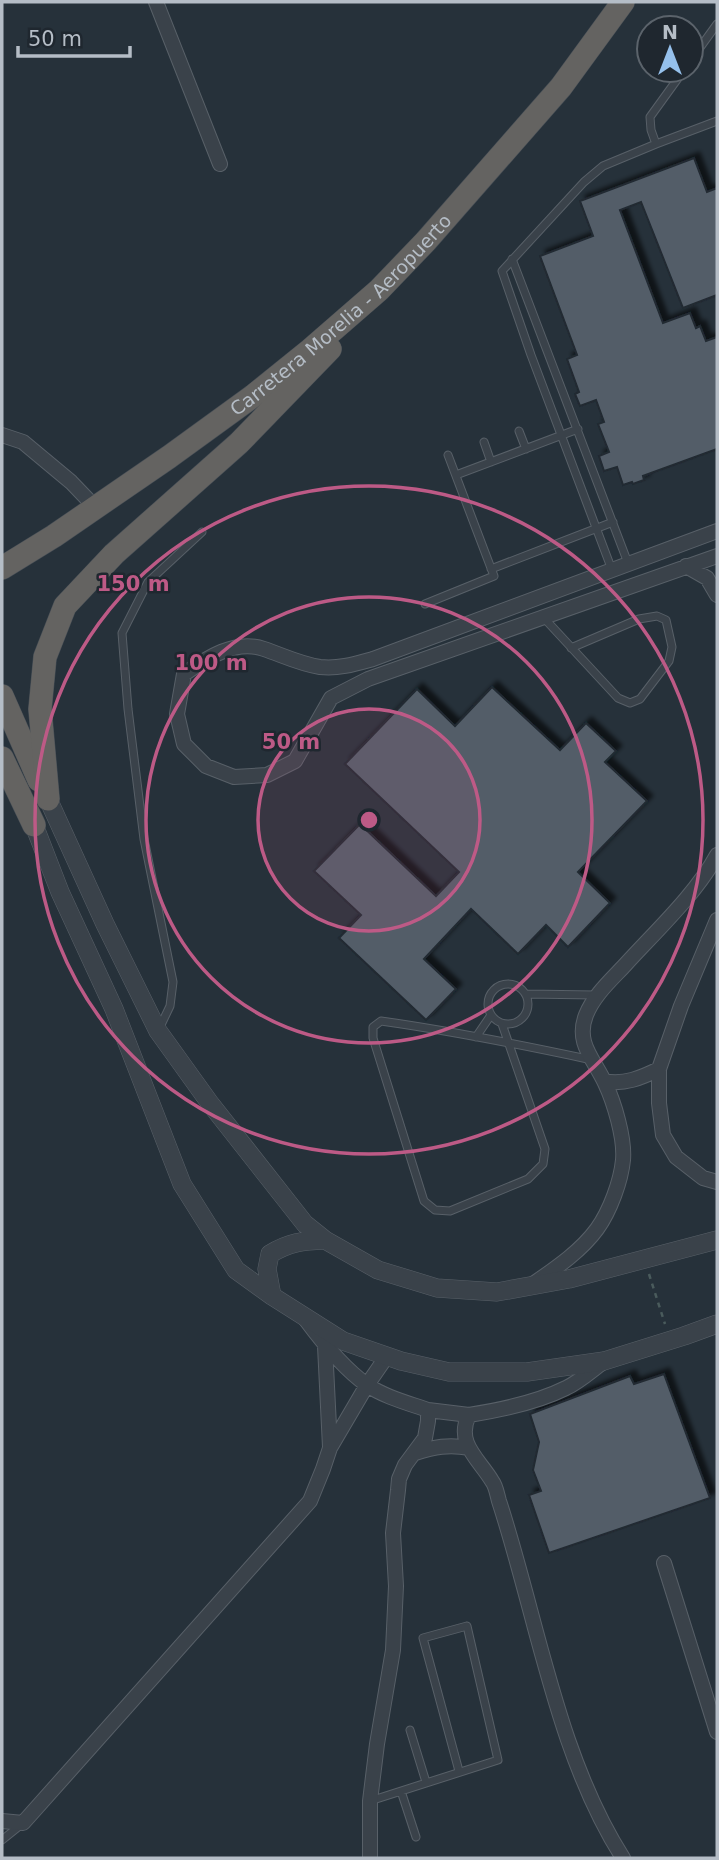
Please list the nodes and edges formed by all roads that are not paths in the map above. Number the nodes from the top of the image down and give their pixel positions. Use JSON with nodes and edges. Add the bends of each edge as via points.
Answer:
{"nodes":[{"id":1,"x":156,"y":2,"type":"edge"},
{"id":2,"x":623,"y":2,"type":"edge"},
{"id":3,"x":717,"y":24,"type":"edge"},
{"id":4,"x":705,"y":41,"type":"edge"},
{"id":5,"x":674,"y":84,"type":"edge"},
{"id":6,"x":717,"y":121,"type":"edge"},
{"id":7,"x":656,"y":144,"type":"junction"},
{"id":8,"x":220,"y":164,"type":"dead end"},
{"id":9,"x":512,"y":259,"type":"junction"},
{"id":10,"x":379,"y":290,"type":"junction"},
{"id":11,"x":547,"y":349,"type":"junction"},
{"id":12,"x":531,"y":355,"type":"junction"},
{"id":13,"x":578,"y":429,"type":"junction"},
{"id":14,"x":519,"y":431,"type":"dead end"},
{"id":15,"x":2,"y":435,"type":"edge"},
{"id":16,"x":561,"y":435,"type":"junction"},
{"id":17,"x":484,"y":442,"type":"dead end"},
{"id":18,"x":526,"y":449,"type":"junction"},
{"id":19,"x":448,"y":455,"type":"dead end"},
{"id":20,"x":491,"y":462,"type":"junction"},
{"id":21,"x":456,"y":475,"type":"junction"},
{"id":22,"x":96,"y":507,"type":"junction"},
{"id":23,"x":613,"y":522,"type":"junction"},
{"id":24,"x":596,"y":530,"type":"junction"},
{"id":25,"x":717,"y":531,"type":"edge"},
{"id":26,"x":202,"y":532,"type":"dead end"},
{"id":27,"x":717,"y":556,"type":"edge"},
{"id":28,"x":628,"y":564,"type":"junction"},
{"id":29,"x":686,"y":566,"type":"junction"},
{"id":30,"x":2,"y":568,"type":"edge"},
{"id":31,"x":491,"y":569,"type":"junction"},
{"id":32,"x":612,"y":570,"type":"junction"},
{"id":33,"x":717,"y":595,"type":"edge"},
{"id":34,"x":425,"y":604,"type":"dead end"},
{"id":35,"x":543,"y":617,"type":"junction"},
{"id":36,"x":571,"y":648,"type":"junction"},
{"id":37,"x":2,"y":696,"type":"edge"},
{"id":38,"x":2,"y":758,"type":"edge"},
{"id":39,"x":2,"y":778,"type":"edge"},
{"id":40,"x":48,"y":799,"type":"junction"},
{"id":41,"x":34,"y":825,"type":"junction"},
{"id":42,"x":717,"y":855,"type":"edge"},
{"id":43,"x":717,"y":920,"type":"edge"},
{"id":44,"x":526,"y":993,"type":"junction"},
{"id":45,"x":597,"y":995,"type":"junction"},
{"id":46,"x":491,"y":1015,"type":"junction"},
{"id":47,"x":502,"y":1024,"type":"junction"},
{"id":48,"x":158,"y":1031,"type":"junction"},
{"id":49,"x":476,"y":1037,"type":"junction"},
{"id":50,"x":510,"y":1043,"type":"junction"},
{"id":51,"x":593,"y":1060,"type":"junction"},
{"id":52,"x":659,"y":1069,"type":"junction"},
{"id":53,"x":604,"y":1081,"type":"junction"},
{"id":54,"x":717,"y":1182,"type":"edge"},
{"id":55,"x":325,"y":1240,"type":"junction"},
{"id":56,"x":717,"y":1240,"type":"edge"},
{"id":57,"x":695,"y":1246,"type":"junction"},
{"id":58,"x":717,"y":1250,"type":"edge"},
{"id":59,"x":528,"y":1287,"type":"junction"},
{"id":60,"x":272,"y":1296,"type":"junction"},
{"id":61,"x":303,"y":1316,"type":"junction"},
{"id":62,"x":717,"y":1324,"type":"edge"},
{"id":63,"x":325,"y":1346,"type":"junction"},
{"id":64,"x":387,"y":1356,"type":"junction"},
{"id":65,"x":604,"y":1361,"type":"junction"},
{"id":66,"x":367,"y":1385,"type":"junction"},
{"id":67,"x":428,"y":1410,"type":"junction"},
{"id":68,"x":469,"y":1415,"type":"junction"},
{"id":69,"x":330,"y":1448,"type":"junction"},
{"id":70,"x":469,"y":1448,"type":"junction"},
{"id":71,"x":415,"y":1453,"type":"junction"},
{"id":72,"x":664,"y":1563,"type":"dead end"},
{"id":73,"x":411,"y":1730,"type":"dead end"},
{"id":74,"x":717,"y":1732,"type":"edge"},
{"id":75,"x":458,"y":1772,"type":"junction"},
{"id":76,"x":426,"y":1782,"type":"junction"},
{"id":77,"x":401,"y":1791,"type":"junction"},
{"id":78,"x":370,"y":1801,"type":"junction"},
{"id":79,"x":2,"y":1821,"type":"edge"},
{"id":80,"x":23,"y":1824,"type":"junction"},
{"id":81,"x":416,"y":1837,"type":"dead end"},
{"id":82,"x":2,"y":1840,"type":"edge"},
{"id":83,"x":370,"y":1858,"type":"edge"},
{"id":84,"x":622,"y":1858,"type":"edge"}],
"edges":[{"from":1,"to":8,"type":"street"},
{"from":2,"to":10,"type":"highway","name":"Carretera Morelia - Aeropuerto","via":[[561,87]]},
{"from":3,"to":4,"type":"lane"},
{"from":5,"to":7,"type":"lane","via":[[650,117]]},
{"from":6,"to":7,"type":"lane"},
{"from":7,"to":9,"type":"lane","via":[[603,166]]},
{"from":9,"to":11,"type":"lane"},
{"from":9,"to":12,"type":"lane","via":[[502,271]]},
{"from":10,"to":22,"type":"highway","name":"Carretera Morelia - Aeropuerto","via":[[253,396]]},
{"from":10,"to":40,"type":"highway","via":[[329,351],[239,443],[114,554],[65,606],[45,657],[40,709]]},
{"from":11,"to":12,"type":"lane"},
{"from":11,"to":13,"type":"lane"},
{"from":12,"to":16,"type":"lane"},
{"from":13,"to":16,"type":"lane"},
{"from":13,"to":23,"type":"lane"},
{"from":14,"to":18,"type":"lane"},
{"from":15,"to":22,"type":"street","via":[[23,442]]},
{"from":16,"to":18,"type":"lane"},
{"from":16,"to":24,"type":"lane"},
{"from":17,"to":20,"type":"lane"},
{"from":18,"to":20,"type":"lane"},
{"from":19,"to":21,"type":"lane"},
{"from":20,"to":21,"type":"lane"},
{"from":21,"to":31,"type":"lane"},
{"from":22,"to":30,"type":"highway","name":"Carretera Morelia - Aeropuerto"},
{"from":23,"to":24,"type":"lane"},
{"from":23,"to":28,"type":"lane"},
{"from":24,"to":31,"type":"lane"},
{"from":24,"to":32,"type":"lane"},
{"from":25,"to":28,"type":"street"},
{"from":26,"to":48,"type":"lane","via":[[148,582],[122,633],[144,839],[173,982],[170,1006]]},
{"from":27,"to":29,"type":"street"},
{"from":28,"to":32,"type":"street"},
{"from":29,"to":33,"type":"street","via":[[707,578]]},
{"from":29,"to":35,"type":"street"},
{"from":31,"to":34,"type":"lane","via":[[494,576]]},
{"from":32,"to":35,"type":"street","via":[[341,668],[319,667],[260,648],[238,647],[209,656],[184,674],[177,714],[184,744],[206,766],[234,777],[267,775],[295,761],[331,698],[348,688]]},
{"from":35,"to":36,"type":"lane"},
{"from":36,"to":36,"type":"lane","via":[[618,698],[630,703],[640,699],[668,661],[672,647],[666,620],[657,616]]},
{"from":37,"to":40,"type":"highway"},
{"from":38,"to":41,"type":"highway"},
{"from":39,"to":41,"type":"highway"},
{"from":40,"to":48,"type":"street"},
{"from":41,"to":60,"type":"street","via":[[114,1009],[182,1184],[236,1270]]},
{"from":42,"to":45,"type":"street","via":[[687,897]]},
{"from":43,"to":52,"type":"street"},
{"from":44,"to":45,"type":"lane"},
{"from":44,"to":46,"type":"lane","via":[[508,984],[495,989],[488,1002]]},
{"from":44,"to":47,"type":"lane","via":[[527,1014],[516,1023]]},
{"from":45,"to":51,"type":"street","via":[[585,1016],[583,1042]]},
{"from":46,"to":47,"type":"lane"},
{"from":46,"to":49,"type":"lane"},
{"from":47,"to":50,"type":"lane"},
{"from":48,"to":55,"type":"street","via":[[305,1224]]},
{"from":49,"to":50,"type":"lane"},
{"from":49,"to":50,"type":"lane","via":[[381,1021],[373,1027],[425,1201],[435,1210],[450,1211],[528,1179],[543,1164],[545,1149]]},
{"from":50,"to":51,"type":"lane"},
{"from":51,"to":53,"type":"street"},
{"from":52,"to":53,"type":"street","via":[[638,1079]]},
{"from":52,"to":54,"type":"street","via":[[663,1136],[677,1157],[703,1178]]},
{"from":53,"to":59,"type":"street","via":[[617,1115],[623,1158],[612,1200],[598,1229],[576,1252]]},
{"from":55,"to":59,"type":"street","via":[[378,1270],[437,1288],[497,1292]]},
{"from":55,"to":60,"type":"street","via":[[297,1241],[270,1254],[267,1269]]},
{"from":56,"to":57,"type":"street"},
{"from":57,"to":58,"type":"street"},
{"from":57,"to":59,"type":"street"},
{"from":60,"to":61,"type":"street"},
{"from":61,"to":63,"type":"street"},
{"from":61,"to":64,"type":"street","via":[[343,1341]]},
{"from":62,"to":65,"type":"street"},
{"from":63,"to":66,"type":"street"},
{"from":63,"to":69,"type":"street"},
{"from":64,"to":65,"type":"street","via":[[449,1372],[527,1371]]},
{"from":64,"to":66,"type":"street"},
{"from":65,"to":68,"type":"street","via":[[567,1388],[530,1402]]},
{"from":66,"to":67,"type":"street"},
{"from":66,"to":69,"type":"street"},
{"from":67,"to":68,"type":"street"},
{"from":67,"to":71,"type":"street","via":[[425,1438]]},
{"from":68,"to":70,"type":"street","via":[[464,1425]]},
{"from":69,"to":80,"type":"street","via":[[310,1501]]},
{"from":70,"to":71,"type":"street","via":[[454,1444]]},
{"from":70,"to":84,"type":"street","via":[[493,1482],[581,1776]]},
{"from":71,"to":78,"type":"street","via":[[399,1479],[393,1534],[393,1650]]},
{"from":72,"to":74,"type":"street"},
{"from":73,"to":76,"type":"lane"},
{"from":75,"to":75,"type":"lane","via":[[423,1638],[467,1626],[498,1760]]},
{"from":75,"to":76,"type":"lane"},
{"from":76,"to":77,"type":"lane"},
{"from":77,"to":78,"type":"lane"},
{"from":77,"to":81,"type":"lane"},
{"from":78,"to":83,"type":"street"},
{"from":79,"to":80,"type":"street"},
{"from":80,"to":82,"type":"lane"}]}
